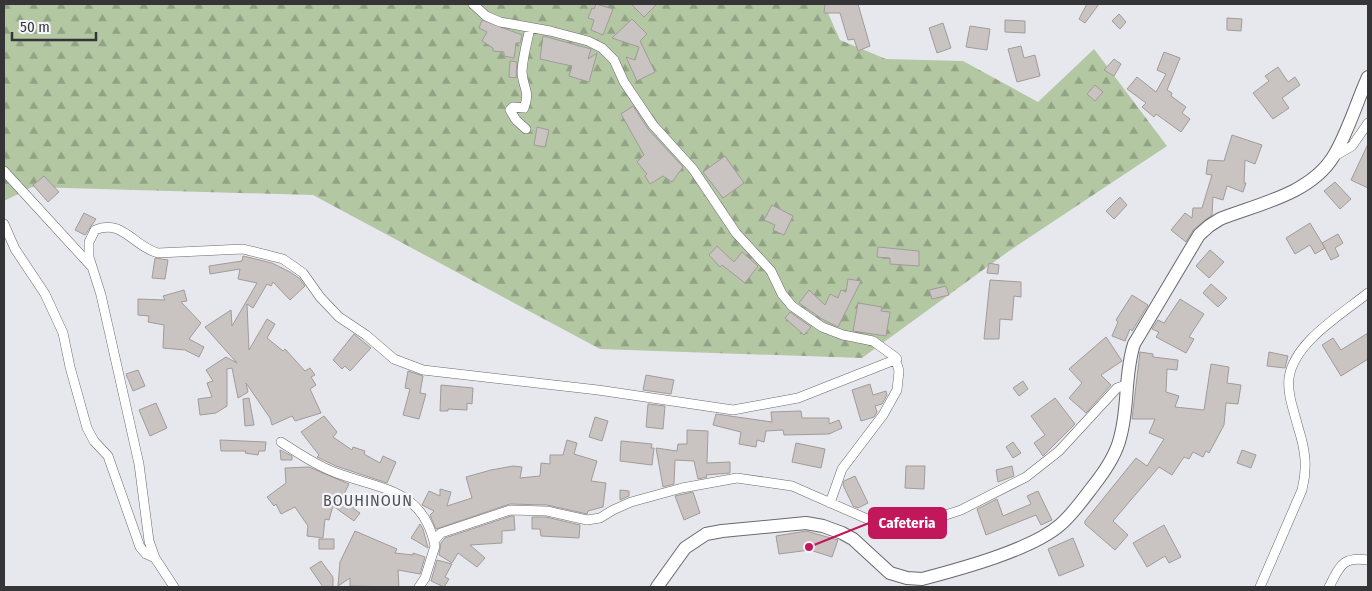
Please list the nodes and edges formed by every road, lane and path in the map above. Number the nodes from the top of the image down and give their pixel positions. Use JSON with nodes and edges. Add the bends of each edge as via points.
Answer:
{"nodes":[{"id":1,"x":473,"y":4,"type":"edge"},
{"id":2,"x":530,"y":28,"type":"junction"},
{"id":3,"x":1368,"y":76,"type":"edge"},
{"id":4,"x":1368,"y":123,"type":"edge"},
{"id":5,"x":526,"y":129,"type":"dead end"},
{"id":6,"x":1333,"y":158,"type":"junction"},
{"id":7,"x":4,"y":171,"type":"edge"},
{"id":8,"x":4,"y":224,"type":"edge"},
{"id":9,"x":91,"y":266,"type":"junction"},
{"id":10,"x":1368,"y":293,"type":"edge"},
{"id":11,"x":897,"y":359,"type":"junction"},
{"id":12,"x":1126,"y":385,"type":"junction"},
{"id":13,"x":281,"y":442,"type":"dead end"},
{"id":14,"x":830,"y":503,"type":"junction"},
{"id":15,"x":434,"y":541,"type":"junction"},
{"id":16,"x":155,"y":558,"type":"junction"},
{"id":17,"x":1368,"y":560,"type":"edge"},
{"id":18,"x":174,"y":587,"type":"edge"},
{"id":19,"x":419,"y":587,"type":"edge"},
{"id":20,"x":657,"y":587,"type":"edge"},
{"id":21,"x":1260,"y":587,"type":"edge"},
{"id":22,"x":1329,"y":587,"type":"edge"}],
"edges":[{"from":1,"to":2,"type":"street","via":[[493,19]]},
{"from":2,"to":5,"type":"street","via":[[522,70],[528,100],[524,108],[513,107],[510,110]]},
{"from":2,"to":11,"type":"street","via":[[588,41],[602,48],[614,60],[624,82],[653,125],[693,169],[736,232],[771,271],[792,306],[827,329],[873,341]]},
{"from":3,"to":6,"type":"main road"},
{"from":4,"to":6,"type":"street","via":[[1352,146]]},
{"from":6,"to":12,"type":"main road","via":[[1299,188],[1208,226],[1134,344]]},
{"from":7,"to":9,"type":"street"},
{"from":8,"to":16,"type":"street","via":[[14,249],[45,294],[63,333],[87,428],[108,456],[140,547]]},
{"from":9,"to":11,"type":"street","via":[[88,248],[91,236],[95,230],[106,226],[123,230],[145,248],[158,253],[255,251],[283,259],[298,268],[332,311],[394,359],[413,368],[598,390],[722,409],[748,408],[798,398]]},
{"from":9,"to":16,"type":"street","via":[[101,295],[139,464],[149,541]]},
{"from":10,"to":21,"type":"street","via":[[1310,340],[1293,362],[1289,395],[1306,453],[1306,477]]},
{"from":11,"to":14,"type":"street","via":[[897,390],[883,416],[842,469]]},
{"from":12,"to":14,"type":"street","via":[[1117,388],[1043,465],[1009,487],[946,516],[915,525],[892,526],[871,522]]},
{"from":12,"to":20,"type":"main road","via":[[1125,414],[1118,447],[1099,479],[1060,526],[1017,548],[948,572],[914,579],[890,573],[853,539],[823,526],[806,524],[722,531],[699,538],[685,548]]},
{"from":13,"to":15,"type":"street","via":[[324,468],[407,498],[422,513]]},
{"from":14,"to":15,"type":"street","via":[[776,482],[727,479],[631,502],[600,518],[587,520],[547,511],[502,511],[441,534]]},
{"from":15,"to":19,"type":"street","via":[[434,554]]},
{"from":16,"to":18,"type":"street"},
{"from":17,"to":22,"type":"street","via":[[1345,562]]}]}
